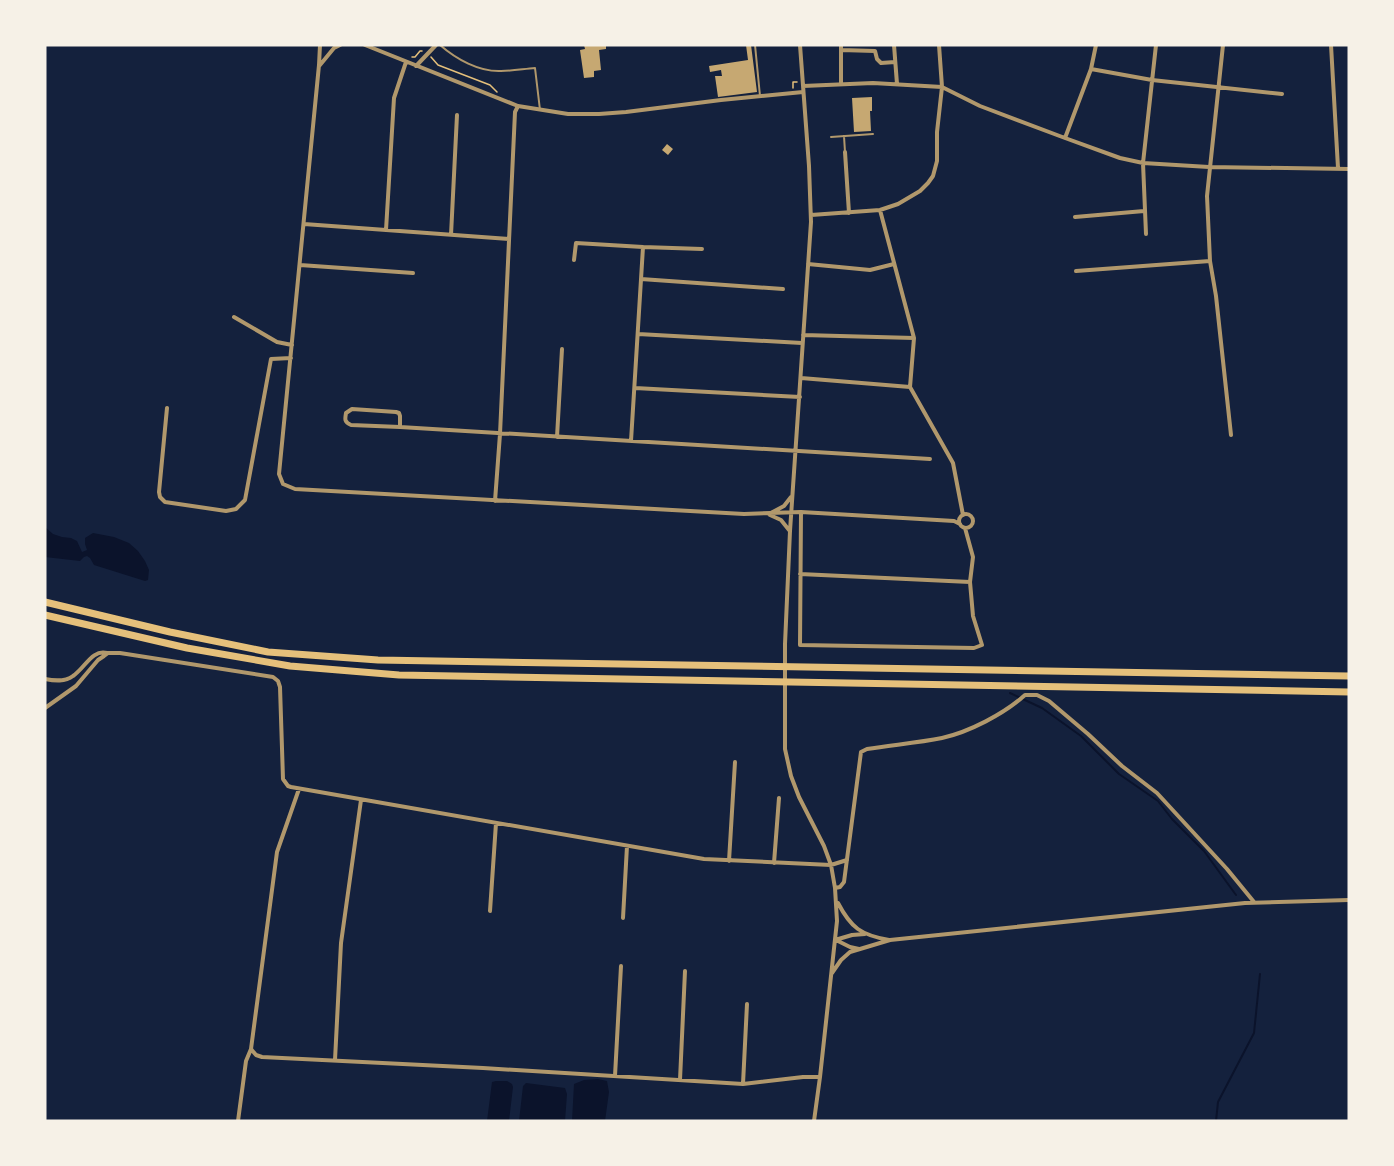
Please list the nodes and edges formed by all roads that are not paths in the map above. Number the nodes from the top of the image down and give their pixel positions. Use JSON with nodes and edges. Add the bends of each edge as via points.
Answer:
{"nodes":[{"id":1,"x":320,"y":45,"type":"edge"},
{"id":2,"x":340,"y":45,"type":"edge"},
{"id":3,"x":365,"y":45,"type":"edge"},
{"id":4,"x":438,"y":45,"type":"edge"},
{"id":5,"x":755,"y":45,"type":"edge"},
{"id":6,"x":800,"y":45,"type":"edge"},
{"id":7,"x":894,"y":45,"type":"edge"},
{"id":8,"x":939,"y":45,"type":"edge"},
{"id":9,"x":1096,"y":45,"type":"edge"},
{"id":10,"x":1155,"y":45,"type":"edge"},
{"id":11,"x":1223,"y":45,"type":"edge"},
{"id":12,"x":1331,"y":45,"type":"edge"},
{"id":13,"x":334,"y":47,"type":"edge"},
{"id":14,"x":841,"y":47,"type":"edge"},
{"id":15,"x":406,"y":62,"type":"junction"},
{"id":16,"x":895,"y":62,"type":"junction"},
{"id":17,"x":319,"y":65,"type":"junction"},
{"id":18,"x":416,"y":66,"type":"junction"},
{"id":19,"x":1091,"y":69,"type":"junction"},
{"id":20,"x":1152,"y":80,"type":"junction"},
{"id":21,"x":803,"y":84,"type":"junction"},
{"id":22,"x":842,"y":84,"type":"junction"},
{"id":23,"x":897,"y":84,"type":"junction"},
{"id":24,"x":942,"y":87,"type":"junction"},
{"id":25,"x":1219,"y":88,"type":"junction"},
{"id":26,"x":803,"y":92,"type":"junction"},
{"id":27,"x":1282,"y":94,"type":"dead end"},
{"id":28,"x":760,"y":96,"type":"junction"},
{"id":29,"x":518,"y":106,"type":"junction"},
{"id":30,"x":540,"y":110,"type":"junction"},
{"id":31,"x":457,"y":115,"type":"dead end"},
{"id":32,"x":873,"y":134,"type":"dead end"},
{"id":33,"x":844,"y":136,"type":"junction"},
{"id":34,"x":831,"y":137,"type":"dead end"},
{"id":35,"x":1065,"y":138,"type":"junction"},
{"id":36,"x":845,"y":152,"type":"joint"},
{"id":37,"x":1143,"y":163,"type":"junction"},
{"id":38,"x":1209,"y":167,"type":"junction"},
{"id":39,"x":1338,"y":168,"type":"junction"},
{"id":40,"x":1349,"y":169,"type":"edge"},
{"id":41,"x":880,"y":210,"type":"junction"},
{"id":42,"x":1144,"y":211,"type":"junction"},
{"id":43,"x":849,"y":213,"type":"junction"},
{"id":44,"x":811,"y":215,"type":"junction"},
{"id":45,"x":1075,"y":217,"type":"dead end"},
{"id":46,"x":304,"y":224,"type":"junction"},
{"id":47,"x":386,"y":230,"type":"junction"},
{"id":48,"x":1146,"y":234,"type":"dead end"},
{"id":49,"x":451,"y":235,"type":"junction"},
{"id":50,"x":509,"y":239,"type":"junction"},
{"id":51,"x":643,"y":247,"type":"junction"},
{"id":52,"x":702,"y":249,"type":"dead end"},
{"id":53,"x":574,"y":260,"type":"dead end"},
{"id":54,"x":1210,"y":261,"type":"junction"},
{"id":55,"x":808,"y":264,"type":"junction"},
{"id":56,"x":894,"y":264,"type":"dead end"},
{"id":57,"x":300,"y":265,"type":"junction"},
{"id":58,"x":1076,"y":271,"type":"dead end"},
{"id":59,"x":413,"y":273,"type":"dead end"},
{"id":60,"x":641,"y":279,"type":"junction"},
{"id":61,"x":783,"y":289,"type":"dead end"},
{"id":62,"x":234,"y":317,"type":"dead end"},
{"id":63,"x":638,"y":334,"type":"junction"},
{"id":64,"x":803,"y":335,"type":"junction"},
{"id":65,"x":914,"y":338,"type":"junction"},
{"id":66,"x":802,"y":343,"type":"junction"},
{"id":67,"x":291,"y":345,"type":"junction"},
{"id":68,"x":562,"y":349,"type":"dead end"},
{"id":69,"x":291,"y":358,"type":"junction"},
{"id":70,"x":801,"y":378,"type":"junction"},
{"id":71,"x":910,"y":387,"type":"junction"},
{"id":72,"x":635,"y":388,"type":"junction"},
{"id":73,"x":800,"y":397,"type":"junction"},
{"id":74,"x":167,"y":408,"type":"dead end"},
{"id":75,"x":400,"y":427,"type":"junction"},
{"id":76,"x":500,"y":434,"type":"junction"},
{"id":77,"x":1231,"y":435,"type":"dead end"},
{"id":78,"x":557,"y":437,"type":"junction"},
{"id":79,"x":632,"y":441,"type":"junction"},
{"id":80,"x":796,"y":450,"type":"junction"},
{"id":81,"x":930,"y":459,"type":"dead end"},
{"id":82,"x":792,"y":495,"type":"junction"},
{"id":83,"x":495,"y":501,"type":"junction"},
{"id":84,"x":801,"y":512,"type":"junction"},
{"id":85,"x":791,"y":513,"type":"junction"},
{"id":86,"x":769,"y":514,"type":"junction"},
{"id":87,"x":963,"y":515,"type":"junction"},
{"id":88,"x":960,"y":524,"type":"junction"},
{"id":89,"x":966,"y":528,"type":"junction"},
{"id":90,"x":790,"y":531,"type":"junction"},
{"id":91,"x":800,"y":574,"type":"junction"},
{"id":92,"x":970,"y":582,"type":"junction"},
{"id":93,"x":45,"y":602,"type":"edge"},
{"id":94,"x":45,"y":615,"type":"edge"},
{"id":95,"x":108,"y":653,"type":"junction"},
{"id":96,"x":1349,"y":676,"type":"edge"},
{"id":97,"x":45,"y":679,"type":"edge"},
{"id":98,"x":1349,"y":692,"type":"edge"},
{"id":99,"x":45,"y":708,"type":"edge"},
{"id":100,"x":735,"y":762,"type":"dead end"},
{"id":101,"x":299,"y":789,"type":"junction"},
{"id":102,"x":779,"y":798,"type":"dead end"},
{"id":103,"x":361,"y":800,"type":"junction"},
{"id":104,"x":496,"y":823,"type":"junction"},
{"id":105,"x":627,"y":846,"type":"junction"},
{"id":106,"x":847,"y":860,"type":"junction"},
{"id":107,"x":729,"y":861,"type":"junction"},
{"id":108,"x":774,"y":863,"type":"junction"},
{"id":109,"x":831,"y":865,"type":"junction"},
{"id":110,"x":835,"y":888,"type":"junction"},
{"id":111,"x":837,"y":900,"type":"junction"},
{"id":112,"x":1349,"y":900,"type":"edge"},
{"id":113,"x":1254,"y":903,"type":"junction"},
{"id":114,"x":490,"y":911,"type":"dead end"},
{"id":115,"x":623,"y":918,"type":"dead end"},
{"id":116,"x":866,"y":934,"type":"junction"},
{"id":117,"x":835,"y":940,"type":"junction"},
{"id":118,"x":890,"y":940,"type":"junction"},
{"id":119,"x":859,"y":950,"type":"junction"},
{"id":120,"x":621,"y":966,"type":"dead end"},
{"id":121,"x":685,"y":971,"type":"dead end"},
{"id":122,"x":832,"y":974,"type":"junction"},
{"id":123,"x":747,"y":1004,"type":"dead end"},
{"id":124,"x":251,"y":1049,"type":"junction"},
{"id":125,"x":334,"y":1060,"type":"junction"},
{"id":126,"x":615,"y":1076,"type":"junction"},
{"id":127,"x":820,"y":1077,"type":"junction"},
{"id":128,"x":680,"y":1080,"type":"junction"},
{"id":129,"x":743,"y":1084,"type":"junction"},
{"id":130,"x":238,"y":1121,"type":"edge"},
{"id":131,"x":814,"y":1121,"type":"edge"}],
"edges":[{"from":1,"to":17,"type":"street"},
{"from":2,"to":13,"type":"street"},
{"from":3,"to":15,"type":"street"},
{"from":4,"to":18,"type":"street"},
{"from":4,"to":30,"type":"lane","via":[[461,60],[492,71],[535,68]]},
{"from":5,"to":28,"type":"lane"},
{"from":6,"to":21,"type":"street"},
{"from":7,"to":16,"type":"street"},
{"from":8,"to":24,"type":"street"},
{"from":9,"to":19,"type":"street"},
{"from":10,"to":20,"type":"street"},
{"from":11,"to":25,"type":"street"},
{"from":12,"to":39,"type":"street"},
{"from":13,"to":17,"type":"street"},
{"from":14,"to":16,"type":"street","via":[[875,51],[881,63]]},
{"from":14,"to":22,"type":"street"},
{"from":15,"to":18,"type":"street"},
{"from":15,"to":47,"type":"street","via":[[394,98]]},
{"from":16,"to":23,"type":"street"},
{"from":17,"to":46,"type":"street"},
{"from":18,"to":29,"type":"street"},
{"from":19,"to":20,"type":"street"},
{"from":19,"to":35,"type":"street"},
{"from":20,"to":25,"type":"street"},
{"from":20,"to":37,"type":"street"},
{"from":21,"to":22,"type":"street"},
{"from":21,"to":26,"type":"street"},
{"from":22,"to":23,"type":"street"},
{"from":23,"to":24,"type":"street"},
{"from":24,"to":35,"type":"street"},
{"from":24,"to":41,"type":"street","via":[[933,176],[920,191]]},
{"from":25,"to":27,"type":"street"},
{"from":25,"to":38,"type":"street"},
{"from":26,"to":28,"type":"street"},
{"from":26,"to":44,"type":"street"},
{"from":28,"to":30,"type":"street","via":[[599,114]]},
{"from":29,"to":30,"type":"street"},
{"from":29,"to":50,"type":"street"},
{"from":31,"to":49,"type":"street"},
{"from":32,"to":33,"type":"lane"},
{"from":33,"to":34,"type":"lane"},
{"from":33,"to":36,"type":"lane"},
{"from":35,"to":37,"type":"street"},
{"from":36,"to":43,"type":"street"},
{"from":37,"to":38,"type":"street"},
{"from":37,"to":42,"type":"street"},
{"from":38,"to":39,"type":"street"},
{"from":38,"to":54,"type":"street"},
{"from":39,"to":40,"type":"street"},
{"from":41,"to":43,"type":"street"},
{"from":41,"to":65,"type":"street"},
{"from":42,"to":45,"type":"street"},
{"from":42,"to":48,"type":"street"},
{"from":43,"to":44,"type":"street"},
{"from":44,"to":55,"type":"street"},
{"from":46,"to":47,"type":"street"},
{"from":46,"to":57,"type":"street"},
{"from":47,"to":49,"type":"street"},
{"from":49,"to":50,"type":"street"},
{"from":50,"to":76,"type":"street"},
{"from":51,"to":52,"type":"street"},
{"from":51,"to":53,"type":"street","via":[[576,243]]},
{"from":51,"to":60,"type":"street"},
{"from":54,"to":58,"type":"street"},
{"from":54,"to":77,"type":"street"},
{"from":55,"to":56,"type":"street","via":[[870,270]]},
{"from":55,"to":64,"type":"street"},
{"from":57,"to":59,"type":"street"},
{"from":57,"to":67,"type":"street"},
{"from":60,"to":61,"type":"street"},
{"from":60,"to":63,"type":"street"},
{"from":62,"to":67,"type":"street","via":[[278,342]]},
{"from":63,"to":66,"type":"street"},
{"from":63,"to":72,"type":"street"},
{"from":64,"to":65,"type":"street"},
{"from":64,"to":66,"type":"street"},
{"from":65,"to":71,"type":"street"},
{"from":66,"to":70,"type":"street"},
{"from":67,"to":69,"type":"street"},
{"from":68,"to":78,"type":"street"},
{"from":69,"to":74,"type":"street","via":[[271,359],[245,500],[236,509],[165,502],[160,497]]},
{"from":69,"to":83,"type":"street","via":[[279,474],[283,484],[295,489]]},
{"from":70,"to":71,"type":"street"},
{"from":70,"to":73,"type":"street"},
{"from":71,"to":87,"type":"street","via":[[953,463]]},
{"from":72,"to":73,"type":"street"},
{"from":72,"to":79,"type":"street"},
{"from":73,"to":80,"type":"street"},
{"from":75,"to":75,"type":"street","via":[[396,412],[346,412],[345,421],[351,425]]},
{"from":75,"to":76,"type":"street"},
{"from":76,"to":78,"type":"street"},
{"from":76,"to":83,"type":"street"},
{"from":78,"to":79,"type":"street"},
{"from":79,"to":80,"type":"street"},
{"from":80,"to":81,"type":"street"},
{"from":80,"to":82,"type":"street"},
{"from":82,"to":85,"type":"street"},
{"from":82,"to":86,"type":"street","via":[[784,506]]},
{"from":83,"to":86,"type":"street"},
{"from":84,"to":85,"type":"street"},
{"from":84,"to":88,"type":"street"},
{"from":84,"to":91,"type":"street"},
{"from":85,"to":86,"type":"street"},
{"from":85,"to":90,"type":"street"},
{"from":86,"to":90,"type":"street"},
{"from":87,"to":88,"type":"street"},
{"from":87,"to":89,"type":"street","via":[[973,519]]},
{"from":88,"to":89,"type":"street"},
{"from":89,"to":92,"type":"street","via":[[973,558]]},
{"from":90,"to":109,"type":"street","via":[[785,749],[799,797]]},
{"from":91,"to":92,"type":"street"},
{"from":91,"to":92,"type":"street","via":[[800,645],[974,648],[982,645],[973,616]]},
{"from":93,"to":96,"type":"highway","via":[[268,652],[378,660]]},
{"from":94,"to":98,"type":"highway","via":[[187,648],[290,666],[399,675]]},
{"from":95,"to":97,"type":"street","via":[[95,654],[74,676]]},
{"from":95,"to":99,"type":"street","via":[[76,686]]},
{"from":95,"to":101,"type":"street","via":[[276,679],[280,687],[283,779],[288,786]]},
{"from":100,"to":107,"type":"street"},
{"from":101,"to":103,"type":"street"},
{"from":101,"to":124,"type":"street","via":[[277,852]]},
{"from":102,"to":108,"type":"street"},
{"from":103,"to":104,"type":"street"},
{"from":103,"to":125,"type":"street","via":[[341,944]]},
{"from":104,"to":105,"type":"street"},
{"from":104,"to":114,"type":"street"},
{"from":105,"to":107,"type":"street"},
{"from":105,"to":115,"type":"street"},
{"from":106,"to":109,"type":"street"},
{"from":106,"to":110,"type":"street","via":[[844,882]]},
{"from":106,"to":113,"type":"street","via":[[861,752],[963,732],[1025,695],[1037,695],[1157,793]]},
{"from":107,"to":108,"type":"street"},
{"from":108,"to":109,"type":"street"},
{"from":109,"to":110,"type":"street"},
{"from":110,"to":111,"type":"street"},
{"from":111,"to":116,"type":"street","via":[[847,920]]},
{"from":111,"to":117,"type":"street"},
{"from":112,"to":113,"type":"street"},
{"from":113,"to":118,"type":"street"},
{"from":116,"to":117,"type":"street"},
{"from":116,"to":118,"type":"street"},
{"from":117,"to":119,"type":"street"},
{"from":117,"to":122,"type":"street"},
{"from":118,"to":119,"type":"street"},
{"from":119,"to":122,"type":"street","via":[[840,960]]},
{"from":120,"to":126,"type":"street"},
{"from":121,"to":128,"type":"street"},
{"from":122,"to":127,"type":"street"},
{"from":123,"to":129,"type":"street"},
{"from":124,"to":125,"type":"street","via":[[262,1057]]},
{"from":124,"to":130,"type":"street"},
{"from":125,"to":126,"type":"street"},
{"from":126,"to":128,"type":"street"},
{"from":127,"to":129,"type":"street"},
{"from":127,"to":131,"type":"street"},
{"from":128,"to":129,"type":"street"}]}
